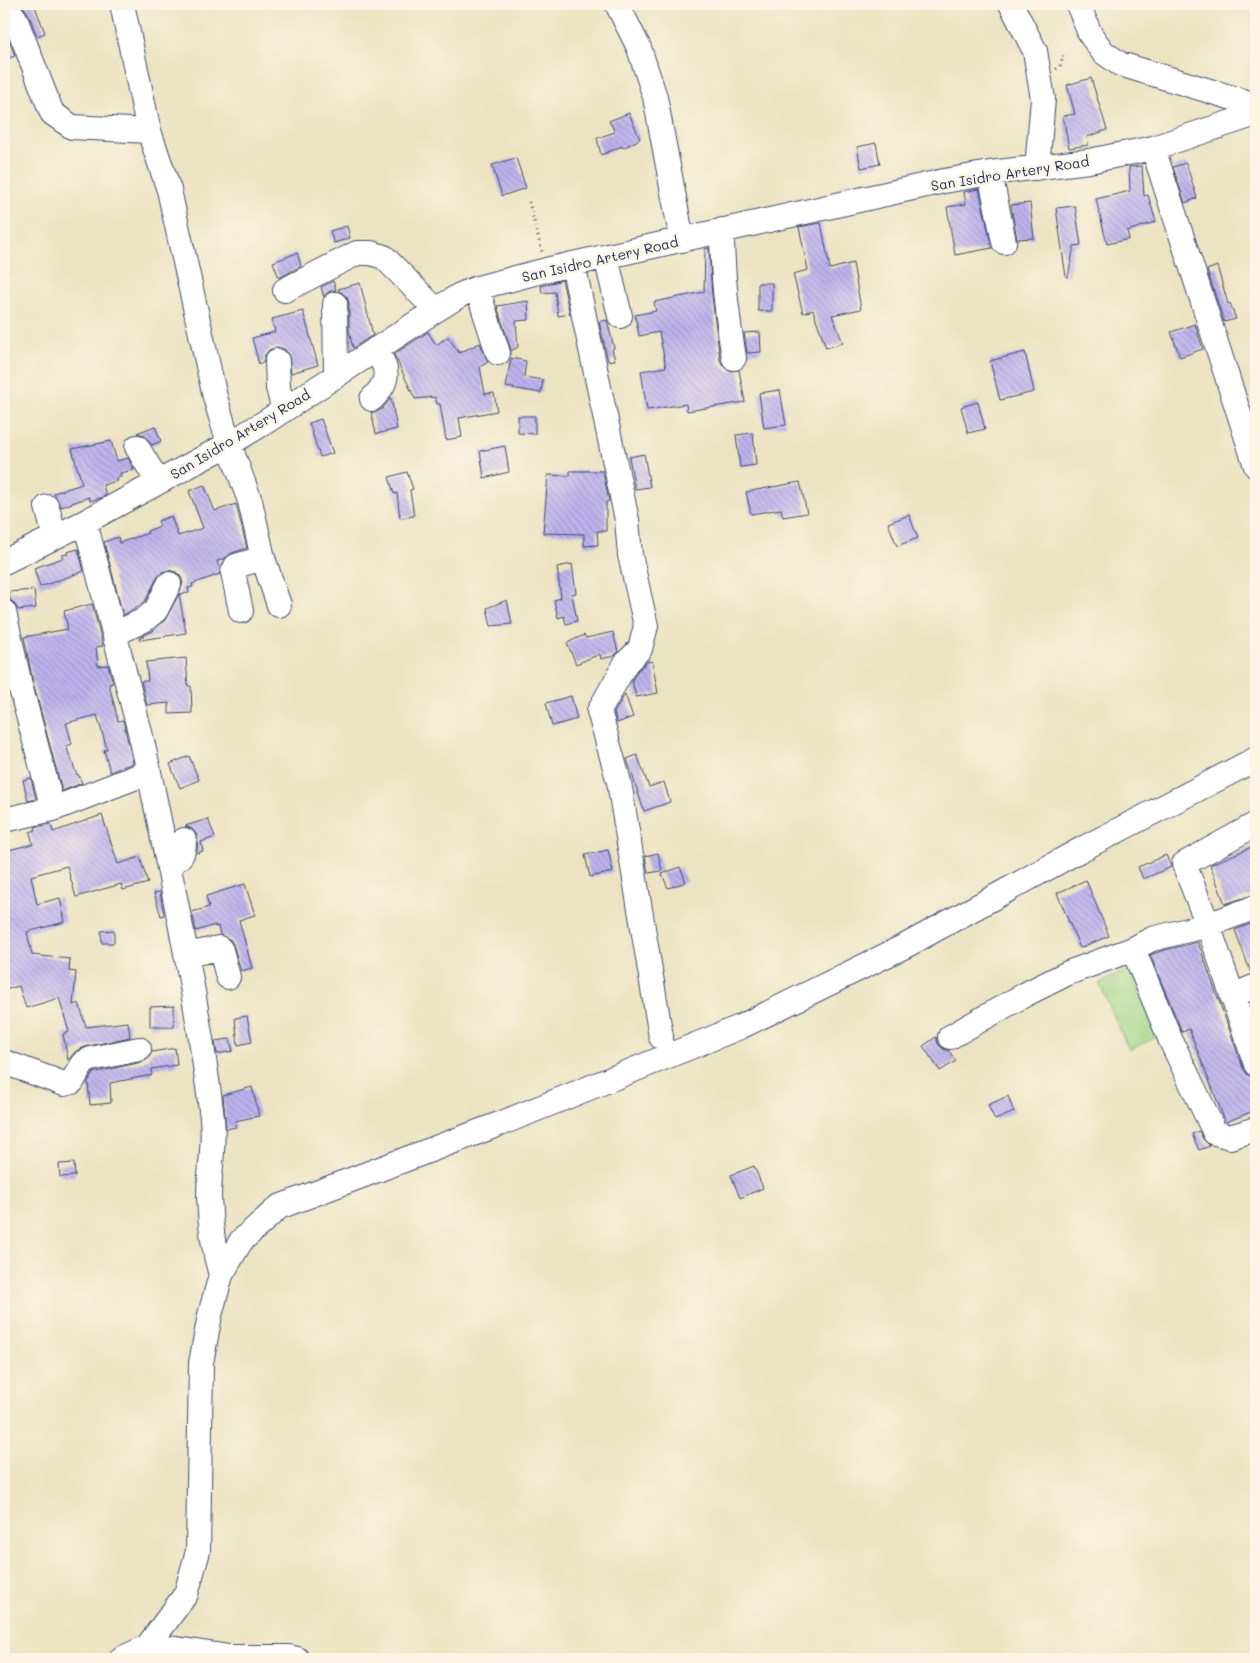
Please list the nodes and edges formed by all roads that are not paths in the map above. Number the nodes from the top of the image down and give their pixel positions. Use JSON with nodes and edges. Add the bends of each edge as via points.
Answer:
{"nodes":[{"id":1,"x":122,"y":4,"type":"edge"},
{"id":2,"x":617,"y":4,"type":"edge"},
{"id":3,"x":1010,"y":4,"type":"edge"},
{"id":4,"x":1078,"y":4,"type":"edge"},
{"id":5,"x":4,"y":7,"type":"edge"},
{"id":6,"x":1256,"y":105,"type":"edge"},
{"id":7,"x":1256,"y":114,"type":"edge"},
{"id":8,"x":149,"y":131,"type":"junction"},
{"id":9,"x":1153,"y":148,"type":"junction"},
{"id":10,"x":1036,"y":168,"type":"junction"},
{"id":11,"x":990,"y":173,"type":"junction"},
{"id":12,"x":722,"y":230,"type":"junction"},
{"id":13,"x":682,"y":240,"type":"junction"},
{"id":14,"x":1004,"y":242,"type":"dead end"},
{"id":15,"x":606,"y":257,"type":"junction"},
{"id":16,"x":573,"y":264,"type":"junction"},
{"id":17,"x":477,"y":288,"type":"junction"},
{"id":18,"x":285,"y":290,"type":"dead end"},
{"id":19,"x":335,"y":304,"type":"dead end"},
{"id":20,"x":436,"y":310,"type":"junction"},
{"id":21,"x":620,"y":316,"type":"dead end"},
{"id":22,"x":376,"y":349,"type":"junction"},
{"id":23,"x":498,"y":353,"type":"dead end"},
{"id":24,"x":734,"y":358,"type":"dead end"},
{"id":25,"x":277,"y":361,"type":"dead end"},
{"id":26,"x":336,"y":376,"type":"junction"},
{"id":27,"x":372,"y":399,"type":"dead end"},
{"id":28,"x":284,"y":410,"type":"junction"},
{"id":29,"x":228,"y":444,"type":"junction"},
{"id":30,"x":137,"y":447,"type":"dead end"},
{"id":31,"x":1256,"y":466,"type":"edge"},
{"id":32,"x":158,"y":482,"type":"junction"},
{"id":33,"x":47,"y":507,"type":"dead end"},
{"id":34,"x":85,"y":522,"type":"junction"},
{"id":35,"x":55,"y":537,"type":"junction"},
{"id":36,"x":263,"y":558,"type":"junction"},
{"id":37,"x":4,"y":562,"type":"edge"},
{"id":38,"x":169,"y":584,"type":"dead end"},
{"id":39,"x":279,"y":605,"type":"dead end"},
{"id":40,"x":241,"y":611,"type":"dead end"},
{"id":41,"x":4,"y":612,"type":"edge"},
{"id":42,"x":115,"y":634,"type":"junction"},
{"id":43,"x":12,"y":688,"type":"edge"},
{"id":44,"x":1256,"y":759,"type":"edge"},
{"id":45,"x":149,"y":772,"type":"junction"},
{"id":46,"x":54,"y":809,"type":"junction"},
{"id":47,"x":4,"y":820,"type":"edge"},
{"id":48,"x":1256,"y":824,"type":"edge"},
{"id":49,"x":184,"y":840,"type":"dead end"},
{"id":50,"x":168,"y":865,"type":"junction"},
{"id":51,"x":1256,"y":907,"type":"edge"},
{"id":52,"x":1208,"y":925,"type":"junction"},
{"id":53,"x":1132,"y":949,"type":"junction"},
{"id":54,"x":187,"y":955,"type":"junction"},
{"id":55,"x":228,"y":977,"type":"dead end"},
{"id":56,"x":1256,"y":986,"type":"edge"},
{"id":57,"x":1232,"y":996,"type":"junction"},
{"id":58,"x":661,"y":1037,"type":"dead end"},
{"id":59,"x":950,"y":1037,"type":"dead end"},
{"id":60,"x":140,"y":1049,"type":"dead end"},
{"id":61,"x":1256,"y":1060,"type":"edge"},
{"id":62,"x":4,"y":1062,"type":"edge"},
{"id":63,"x":1256,"y":1129,"type":"edge"},
{"id":64,"x":221,"y":1275,"type":"junction"},
{"id":65,"x":147,"y":1647,"type":"junction"},
{"id":66,"x":121,"y":1659,"type":"edge"},
{"id":67,"x":297,"y":1659,"type":"edge"}],
"edges":[{"from":1,"to":8,"type":"street"},
{"from":2,"to":13,"type":"street","via":[[639,48],[656,97]]},
{"from":3,"to":10,"type":"street","via":[[1035,51],[1044,99]]},
{"from":4,"to":6,"type":"street","via":[[1090,34],[1103,52],[1120,64]]},
{"from":5,"to":8,"type":"street","via":[[15,18],[52,113],[72,127]]},
{"from":7,"to":9,"type":"street","name":"San Isidro Artery Road"},
{"from":8,"to":29,"type":"street","via":[[169,190]]},
{"from":9,"to":10,"type":"street","name":"San Isidro Artery Road"},
{"from":9,"to":31,"type":"street"},
{"from":10,"to":11,"type":"street","name":"San Isidro Artery Road"},
{"from":11,"to":12,"type":"street","name":"San Isidro Artery Road"},
{"from":11,"to":14,"type":"street"},
{"from":12,"to":13,"type":"street","name":"San Isidro Artery Road"},
{"from":12,"to":24,"type":"street","via":[[726,307]]},
{"from":13,"to":15,"type":"street","name":"San Isidro Artery Road"},
{"from":15,"to":16,"type":"street","name":"San Isidro Artery Road"},
{"from":15,"to":21,"type":"street"},
{"from":16,"to":17,"type":"street","name":"San Isidro Artery Road"},
{"from":16,"to":58,"type":"street","via":[[646,626],[640,649],[626,663],[599,711],[619,782]]},
{"from":17,"to":20,"type":"street","name":"San Isidro Artery Road"},
{"from":17,"to":23,"type":"street"},
{"from":18,"to":20,"type":"street","via":[[357,253],[372,253],[384,257]]},
{"from":19,"to":26,"type":"street"},
{"from":20,"to":22,"type":"street","name":"San Isidro Artery Road"},
{"from":22,"to":26,"type":"street","name":"San Isidro Artery Road"},
{"from":22,"to":27,"type":"street","via":[[384,362],[386,377],[382,388]]},
{"from":25,"to":28,"type":"street","via":[[278,388]]},
{"from":26,"to":28,"type":"street","name":"San Isidro Artery Road"},
{"from":28,"to":29,"type":"street","name":"San Isidro Artery Road"},
{"from":29,"to":32,"type":"street","name":"San Isidro Artery Road"},
{"from":29,"to":36,"type":"street","via":[[250,501]]},
{"from":30,"to":32,"type":"street"},
{"from":32,"to":34,"type":"street","name":"San Isidro Artery Road"},
{"from":33,"to":35,"type":"street"},
{"from":34,"to":35,"type":"street","name":"San Isidro Artery Road"},
{"from":34,"to":42,"type":"street"},
{"from":35,"to":37,"type":"street","name":"San Isidro Artery Road"},
{"from":36,"to":39,"type":"street"},
{"from":36,"to":40,"type":"street","via":[[236,566],[233,572]]},
{"from":38,"to":42,"type":"street","via":[[156,610],[144,620]]},
{"from":41,"to":43,"type":"street"},
{"from":42,"to":45,"type":"street"},
{"from":43,"to":46,"type":"street"},
{"from":44,"to":64,"type":"street","via":[[907,945],[740,1027],[502,1123],[280,1207],[242,1241]]},
{"from":45,"to":46,"type":"street"},
{"from":45,"to":50,"type":"street"},
{"from":46,"to":47,"type":"street"},
{"from":48,"to":52,"type":"street","via":[[1184,864]]},
{"from":49,"to":50,"type":"street","via":[[181,857]]},
{"from":50,"to":54,"type":"street"},
{"from":51,"to":52,"type":"street"},
{"from":52,"to":53,"type":"street","via":[[1152,939]]},
{"from":52,"to":57,"type":"street"},
{"from":53,"to":59,"type":"street","via":[[1051,981]]},
{"from":53,"to":63,"type":"street","via":[[1215,1133],[1230,1137]]},
{"from":54,"to":55,"type":"street","via":[[219,948]]},
{"from":54,"to":64,"type":"street","via":[[212,1121],[210,1198],[214,1250]]},
{"from":56,"to":57,"type":"street"},
{"from":57,"to":61,"type":"street"},
{"from":60,"to":62,"type":"street","via":[[83,1063],[72,1082],[64,1084]]},
{"from":64,"to":65,"type":"street","via":[[201,1363],[198,1551],[186,1594]]},
{"from":65,"to":66,"type":"street"},
{"from":65,"to":67,"type":"street","via":[[228,1657],[288,1656]]}]}
